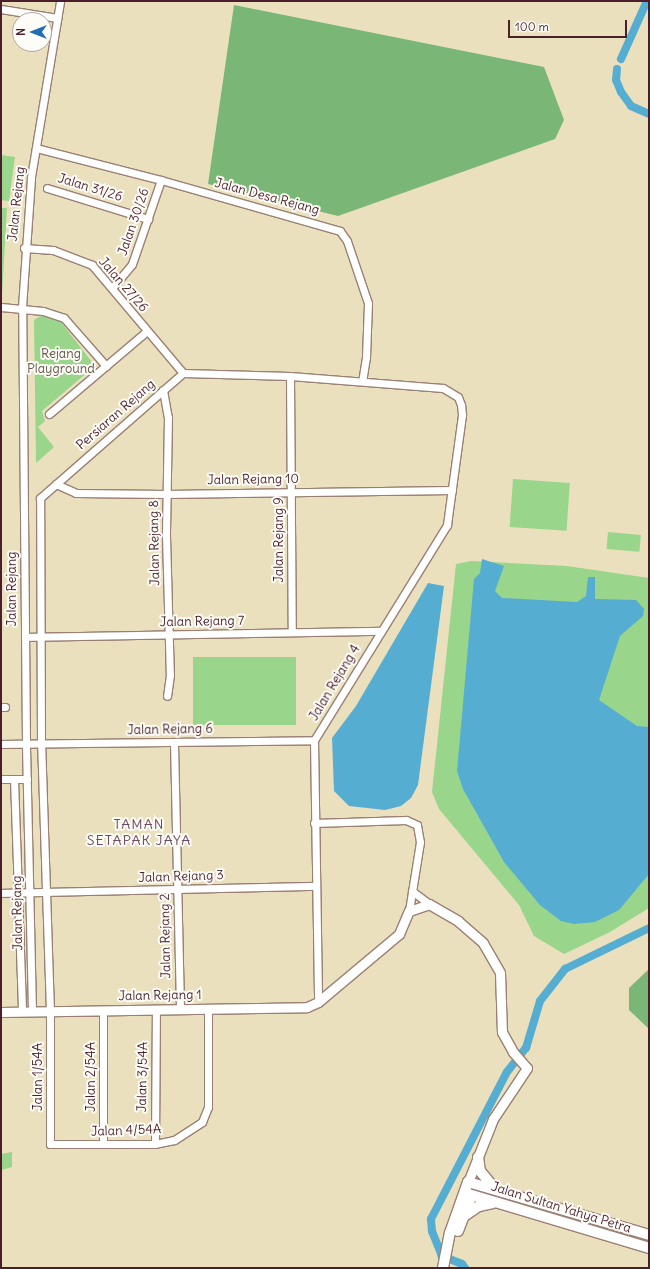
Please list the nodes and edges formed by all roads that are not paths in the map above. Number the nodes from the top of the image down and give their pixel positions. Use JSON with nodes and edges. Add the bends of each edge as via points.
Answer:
{"nodes":[{"id":1,"x":60,"y":1,"type":"edge"},
{"id":2,"x":1,"y":9,"type":"edge"},
{"id":3,"x":57,"y":18,"type":"junction"},
{"id":4,"x":36,"y":148,"type":"junction"},
{"id":5,"x":161,"y":180,"type":"junction"},
{"id":6,"x":47,"y":188,"type":"dead end"},
{"id":7,"x":148,"y":219,"type":"junction"},
{"id":8,"x":24,"y":248,"type":"junction"},
{"id":9,"x":112,"y":288,"type":"junction"},
{"id":10,"x":1,"y":307,"type":"edge"},
{"id":11,"x":22,"y":307,"type":"junction"},
{"id":12,"x":147,"y":331,"type":"junction"},
{"id":13,"x":106,"y":366,"type":"junction"},
{"id":14,"x":183,"y":373,"type":"junction"},
{"id":15,"x":290,"y":376,"type":"junction"},
{"id":16,"x":362,"y":381,"type":"junction"},
{"id":17,"x":163,"y":390,"type":"junction"},
{"id":18,"x":49,"y":414,"type":"dead end"},
{"id":19,"x":56,"y":484,"type":"junction"},
{"id":20,"x":453,"y":487,"type":"junction"},
{"id":21,"x":438,"y":490,"type":"junction"},
{"id":22,"x":291,"y":491,"type":"junction"},
{"id":23,"x":166,"y":494,"type":"junction"},
{"id":24,"x":451,"y":504,"type":"junction"},
{"id":25,"x":380,"y":631,"type":"junction"},
{"id":26,"x":292,"y":632,"type":"junction"},
{"id":27,"x":169,"y":635,"type":"junction"},
{"id":28,"x":25,"y":637,"type":"junction"},
{"id":29,"x":41,"y":637,"type":"junction"},
{"id":30,"x":166,"y":696,"type":"dead end"},
{"id":31,"x":314,"y":740,"type":"junction"},
{"id":32,"x":41,"y":743,"type":"junction"},
{"id":33,"x":174,"y":743,"type":"junction"},
{"id":34,"x":1,"y":744,"type":"edge"},
{"id":35,"x":26,"y":744,"type":"junction"},
{"id":36,"x":1,"y":779,"type":"edge"},
{"id":37,"x":14,"y":779,"type":"junction"},
{"id":38,"x":27,"y":779,"type":"junction"},
{"id":39,"x":314,"y":823,"type":"junction"},
{"id":40,"x":316,"y":886,"type":"junction"},
{"id":41,"x":177,"y":890,"type":"junction"},
{"id":42,"x":412,"y":891,"type":"junction"},
{"id":43,"x":1,"y":893,"type":"edge"},
{"id":44,"x":18,"y":893,"type":"junction"},
{"id":45,"x":46,"y":893,"type":"junction"},
{"id":46,"x":29,"y":894,"type":"junction"},
{"id":47,"x":429,"y":904,"type":"junction"},
{"id":48,"x":409,"y":911,"type":"junction"},
{"id":49,"x":318,"y":1002,"type":"junction"},
{"id":50,"x":156,"y":1009,"type":"junction"},
{"id":51,"x":180,"y":1009,"type":"junction"},
{"id":52,"x":208,"y":1009,"type":"junction"},
{"id":53,"x":104,"y":1010,"type":"junction"},
{"id":54,"x":22,"y":1011,"type":"junction"},
{"id":55,"x":32,"y":1011,"type":"junction"},
{"id":56,"x":50,"y":1011,"type":"junction"},
{"id":57,"x":1,"y":1012,"type":"edge"},
{"id":58,"x":50,"y":1144,"type":"joint"},
{"id":59,"x":102,"y":1144,"type":"junction"},
{"id":60,"x":155,"y":1144,"type":"junction"},
{"id":61,"x":478,"y":1157,"type":"junction"},
{"id":62,"x":472,"y":1181,"type":"junction"},
{"id":63,"x":496,"y":1191,"type":"junction"},
{"id":64,"x":468,"y":1194,"type":"junction"},
{"id":65,"x":495,"y":1202,"type":"junction"},
{"id":66,"x":464,"y":1216,"type":"junction"},
{"id":67,"x":649,"y":1235,"type":"edge"},
{"id":68,"x":649,"y":1248,"type":"edge"},
{"id":69,"x":449,"y":1254,"type":"junction"},
{"id":70,"x":446,"y":1266,"type":"edge"}],
"edges":[{"from":1,"to":3,"type":"street","name":"Jalan Rejang"},
{"from":2,"to":3,"type":"street"},
{"from":3,"to":4,"type":"street","name":"Jalan Rejang"},
{"from":4,"to":5,"type":"street","name":"Jalan Desa Rejang"},
{"from":4,"to":8,"type":"street","name":"Jalan Rejang"},
{"from":5,"to":7,"type":"street","name":"Jalan 30/26"},
{"from":5,"to":16,"type":"street","name":"Jalan Desa Rejang","via":[[340,231],[347,241],[368,303],[366,357]]},
{"from":6,"to":7,"type":"street","name":"Jalan 31/26"},
{"from":7,"to":9,"type":"street","name":"Jalan 30/26","via":[[132,264]]},
{"from":8,"to":9,"type":"street","name":"Jalan 27/26","via":[[53,250],[85,261],[92,265]]},
{"from":8,"to":11,"type":"street","name":"Jalan Rejang"},
{"from":9,"to":12,"type":"street","name":"Jalan 27/26"},
{"from":10,"to":11,"type":"street"},
{"from":11,"to":13,"type":"street","via":[[64,318]]},
{"from":11,"to":28,"type":"street","name":"Jalan Rejang"},
{"from":12,"to":13,"type":"street"},
{"from":12,"to":14,"type":"street","name":"Jalan 27/26"},
{"from":13,"to":18,"type":"street"},
{"from":14,"to":15,"type":"street"},
{"from":14,"to":17,"type":"street","name":"Persiaran Rejang"},
{"from":15,"to":16,"type":"street"},
{"from":15,"to":22,"type":"street","name":"Jalan Rejang 9"},
{"from":16,"to":20,"type":"street","name":"Jalan Rejang 4","via":[[443,388],[458,398],[462,415]]},
{"from":17,"to":19,"type":"street","name":"Persiaran Rejang"},
{"from":17,"to":23,"type":"street","name":"Jalan Rejang 8","via":[[168,417]]},
{"from":19,"to":23,"type":"street","name":"Jalan Rejang 10","via":[[76,493]]},
{"from":19,"to":29,"type":"street","name":"Persiaran Rejang","via":[[40,498]]},
{"from":20,"to":21,"type":"street"},
{"from":20,"to":24,"type":"street","name":"Jalan Rejang 4"},
{"from":21,"to":22,"type":"street","name":"Jalan Rejang 10"},
{"from":21,"to":24,"type":"street"},
{"from":22,"to":23,"type":"street","name":"Jalan Rejang 10"},
{"from":22,"to":26,"type":"street","name":"Jalan Rejang 9"},
{"from":23,"to":27,"type":"street","name":"Jalan Rejang 8"},
{"from":24,"to":25,"type":"street","name":"Jalan Rejang 4","via":[[444,531]]},
{"from":25,"to":26,"type":"street","name":"Jalan Rejang 7"},
{"from":25,"to":31,"type":"street","name":"Jalan Rejang 4"},
{"from":26,"to":27,"type":"street","name":"Jalan Rejang 7"},
{"from":27,"to":29,"type":"street","name":"Jalan Rejang 7"},
{"from":27,"to":30,"type":"street","name":"Jalan Rejang 8","via":[[170,675]]},
{"from":28,"to":29,"type":"street","name":"Jalan Rejang 7"},
{"from":28,"to":35,"type":"street","name":"Jalan Rejang"},
{"from":29,"to":32,"type":"street","name":"Persiaran Rejang"},
{"from":31,"to":33,"type":"street","name":"Jalan Rejang 6"},
{"from":31,"to":39,"type":"street","name":"Jalan Rejang 4"},
{"from":32,"to":33,"type":"street","name":"Jalan Rejang 6"},
{"from":32,"to":35,"type":"street","name":"Jalan Rejang 6"},
{"from":32,"to":45,"type":"street","name":"Persiaran Rejang"},
{"from":33,"to":41,"type":"street","name":"Jalan Rejang 2"},
{"from":34,"to":35,"type":"street","name":"Jalan Rejang 6"},
{"from":35,"to":38,"type":"street","name":"Jalan Rejang"},
{"from":36,"to":37,"type":"street"},
{"from":37,"to":38,"type":"street"},
{"from":37,"to":44,"type":"street"},
{"from":38,"to":46,"type":"street","name":"Jalan Rejang"},
{"from":39,"to":40,"type":"street","name":"Jalan Rejang 4"},
{"from":39,"to":42,"type":"street","via":[[406,820],[417,825],[420,842]]},
{"from":40,"to":41,"type":"street","name":"Jalan Rejang 3"},
{"from":40,"to":49,"type":"street","name":"Jalan Rejang 4"},
{"from":41,"to":45,"type":"street","name":"Jalan Rejang 3"},
{"from":41,"to":51,"type":"street","name":"Jalan Rejang 2"},
{"from":42,"to":47,"type":"street"},
{"from":42,"to":48,"type":"street"},
{"from":43,"to":44,"type":"street","name":"Jalan Rejang 3"},
{"from":44,"to":46,"type":"street","name":"Jalan Rejang 3"},
{"from":44,"to":54,"type":"street"},
{"from":45,"to":46,"type":"street","name":"Jalan Rejang 3"},
{"from":45,"to":56,"type":"street","name":"Jalan 1/54A"},
{"from":46,"to":55,"type":"street","name":"Jalan Rejang"},
{"from":47,"to":48,"type":"street"},
{"from":47,"to":61,"type":"street","via":[[458,920],[483,943],[500,973],[502,1032],[513,1052],[527,1068],[493,1119]]},
{"from":48,"to":49,"type":"street","via":[[399,934]]},
{"from":49,"to":52,"type":"street","name":"Jalan Rejang 1","via":[[308,1007]]},
{"from":50,"to":51,"type":"street","name":"Jalan Rejang 1"},
{"from":50,"to":53,"type":"street","name":"Jalan Rejang 1"},
{"from":50,"to":60,"type":"street","name":"Jalan 3/54A"},
{"from":51,"to":52,"type":"street","name":"Jalan Rejang 1"},
{"from":52,"to":60,"type":"street","name":"Jalan 4/54A","via":[[206,1115],[192,1130],[180,1137]]},
{"from":53,"to":56,"type":"street","name":"Jalan Rejang 1"},
{"from":53,"to":59,"type":"street","name":"Jalan 2/54A"},
{"from":54,"to":55,"type":"street","name":"Jalan Rejang 1"},
{"from":54,"to":57,"type":"street","name":"Jalan Rejang 1"},
{"from":55,"to":56,"type":"street","name":"Jalan Rejang 1"},
{"from":56,"to":58,"type":"street","name":"Jalan 1/54A"},
{"from":58,"to":59,"type":"street","name":"Jalan 4/54A"},
{"from":59,"to":60,"type":"street","name":"Jalan 4/54A"},
{"from":61,"to":62,"type":"street"},
{"from":61,"to":63,"type":"main road","via":[[480,1171]]},
{"from":62,"to":63,"type":"main road","name":"Jalan Sultan Yahya Petra"},
{"from":62,"to":64,"type":"main road"},
{"from":63,"to":67,"type":"main road","name":"Jalan Sultan Yahya Petra"},
{"from":64,"to":65,"type":"main road","name":"Jalan Sultan Yahya Petra"},
{"from":64,"to":66,"type":"main road"},
{"from":64,"to":69,"type":"main road","via":[[450,1233]]},
{"from":65,"to":66,"type":"main road","via":[[479,1206]]},
{"from":65,"to":68,"type":"main road","name":"Jalan Sultan Yahya Petra"},
{"from":66,"to":69,"type":"main road"},
{"from":69,"to":70,"type":"main road"}]}
